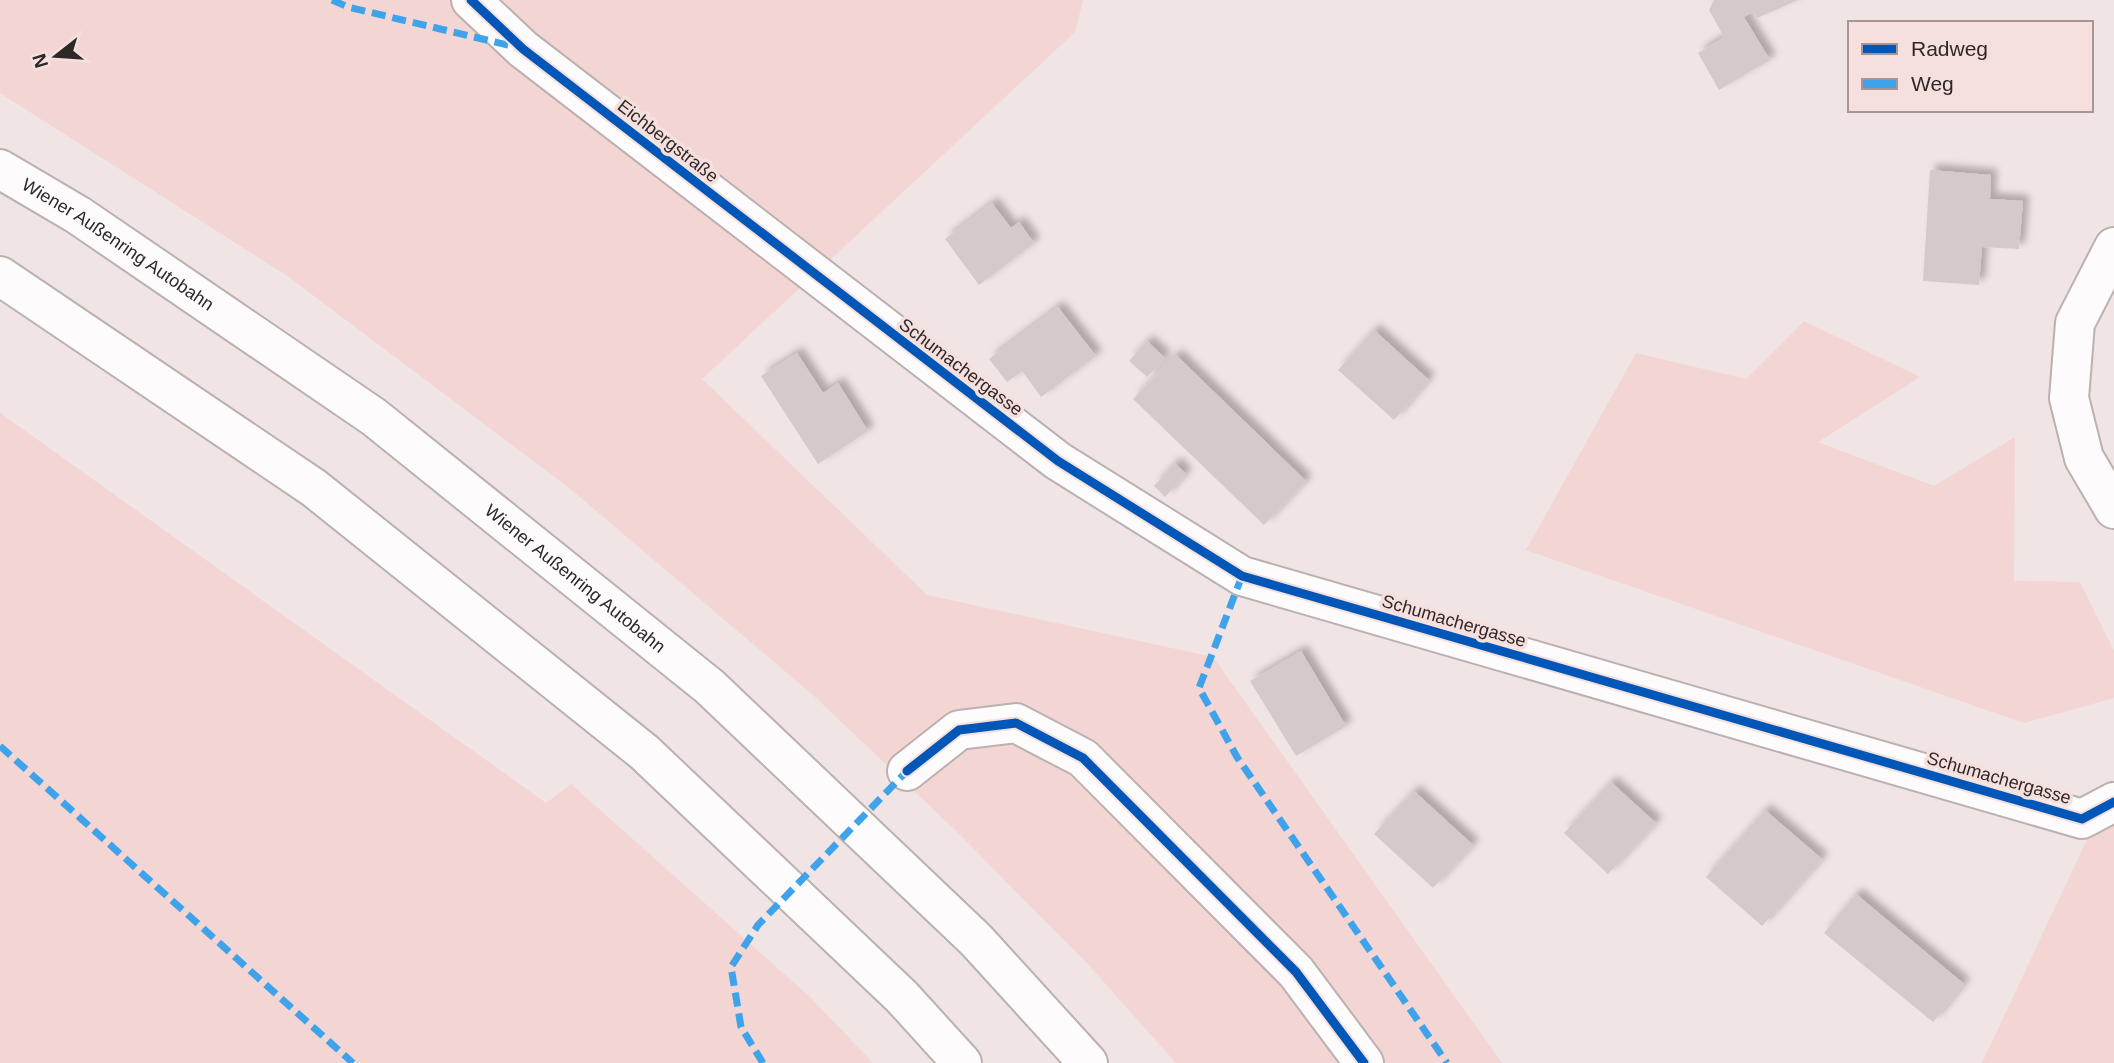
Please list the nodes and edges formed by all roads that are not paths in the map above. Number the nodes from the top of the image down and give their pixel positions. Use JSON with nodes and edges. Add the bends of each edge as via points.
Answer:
{"nodes":[{"id":1,"x":471,"y":0,"type":"edge"},
{"id":2,"x":0,"y":169,"type":"edge"},
{"id":3,"x":2114,"y":247,"type":"edge"},
{"id":4,"x":0,"y":276,"type":"edge"},
{"id":5,"x":851,"y":302,"type":"joint"},
{"id":6,"x":2114,"y":509,"type":"edge"},
{"id":7,"x":907,"y":771,"type":"dead end"},
{"id":8,"x":2114,"y":802,"type":"edge"},
{"id":9,"x":962,"y":1063,"type":"edge"},
{"id":10,"x":1088,"y":1063,"type":"edge"},
{"id":11,"x":1364,"y":1063,"type":"edge"}],
"edges":[{"from":1,"to":5,"type":"main road","name":"Eichbergstraße","via":[[523,49]]},
{"from":2,"to":10,"type":"main road","name":"Wiener Außenring Autobahn","via":[[78,215],[374,417],[709,687],[976,940]]},
{"from":3,"to":6,"type":"main road","via":[[2075,323],[2069,398],[2084,458]]},
{"from":4,"to":9,"type":"main road","via":[[314,488],[644,752],[902,997]]},
{"from":5,"to":8,"type":"main road","name":"Schumachergasse","via":[[1058,461],[1242,576],[2082,819]]},
{"from":7,"to":11,"type":"main road","via":[[959,730],[1016,723],[1083,758],[1296,972]]}]}
